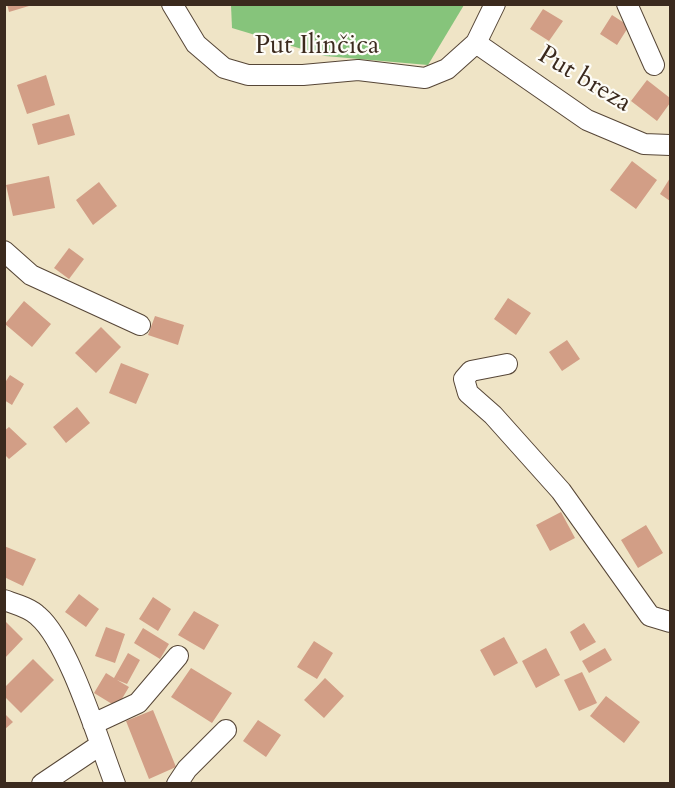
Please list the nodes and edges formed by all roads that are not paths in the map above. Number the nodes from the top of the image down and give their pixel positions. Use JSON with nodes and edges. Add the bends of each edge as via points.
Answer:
{"nodes":[{"id":1,"x":172,"y":4,"type":"edge"},
{"id":2,"x":495,"y":4,"type":"edge"},
{"id":3,"x":627,"y":4,"type":"edge"},
{"id":4,"x":476,"y":43,"type":"junction"},
{"id":5,"x":654,"y":64,"type":"dead end"},
{"id":6,"x":670,"y":146,"type":"edge"},
{"id":7,"x":4,"y":252,"type":"edge"},
{"id":8,"x":140,"y":325,"type":"dead end"},
{"id":9,"x":507,"y":364,"type":"dead end"},
{"id":10,"x":4,"y":600,"type":"edge"},
{"id":11,"x":670,"y":622,"type":"edge"},
{"id":12,"x":178,"y":656,"type":"dead end"},
{"id":13,"x":93,"y":724,"type":"junction"},
{"id":14,"x":226,"y":730,"type":"dead end"},
{"id":15,"x":100,"y":746,"type":"junction"},
{"id":16,"x":42,"y":783,"type":"edge"},
{"id":17,"x":115,"y":783,"type":"edge"},
{"id":18,"x":177,"y":783,"type":"edge"}],
"edges":[{"from":1,"to":4,"type":"street","name":"Put Ilinčica","via":[[196,44],[224,68],[248,75],[358,70],[425,78],[447,69]]},
{"from":2,"to":4,"type":"street","name":"Put Ilinčica"},
{"from":3,"to":5,"type":"street"},
{"from":4,"to":6,"type":"street","name":"Put breza","via":[[588,120],[644,144]]},
{"from":7,"to":8,"type":"street","via":[[32,275]]},
{"from":9,"to":11,"type":"street","via":[[471,371],[464,379],[468,393],[561,491],[650,616]]},
{"from":10,"to":13,"type":"street","via":[[38,615],[54,637]]},
{"from":12,"to":13,"type":"street","via":[[138,703]]},
{"from":13,"to":15,"type":"street"},
{"from":14,"to":18,"type":"street"},
{"from":15,"to":16,"type":"street"},
{"from":15,"to":17,"type":"street"}]}
